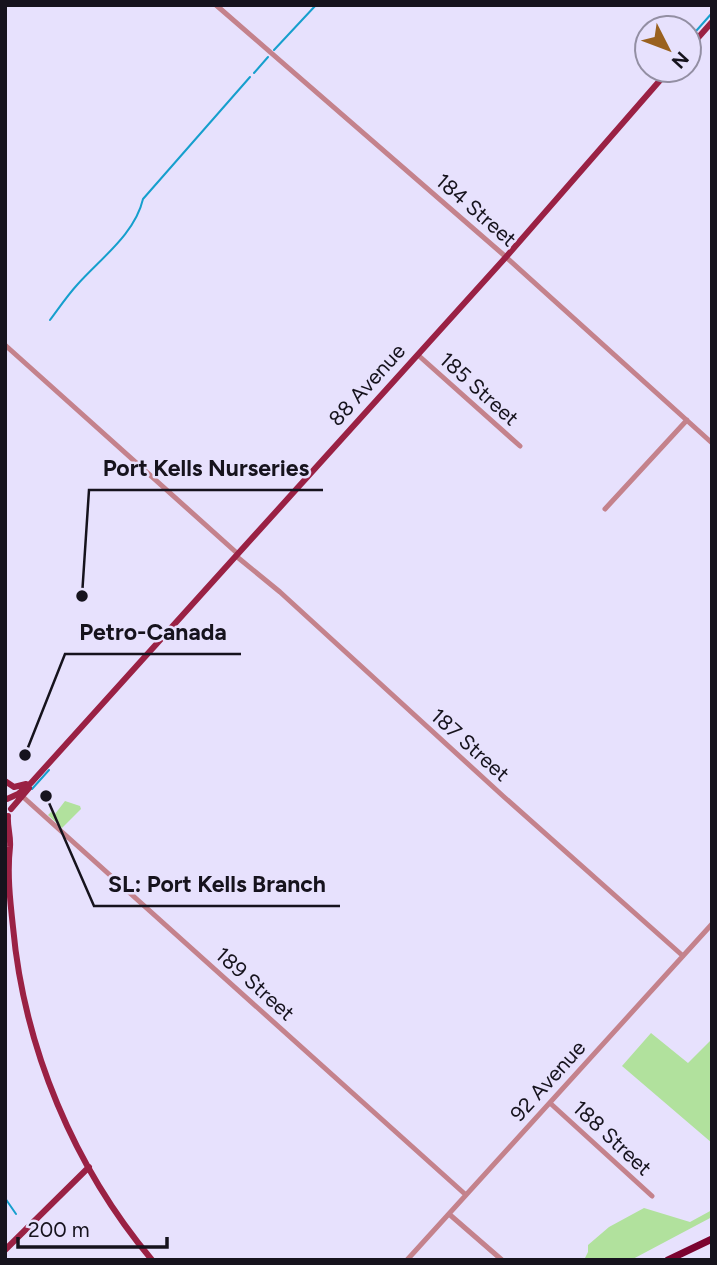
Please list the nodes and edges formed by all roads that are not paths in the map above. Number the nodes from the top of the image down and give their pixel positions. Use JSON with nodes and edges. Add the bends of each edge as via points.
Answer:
{"nodes":[{"id":1,"x":216,"y":5,"type":"edge"},
{"id":2,"x":657,"y":84,"type":"edge"},
{"id":3,"x":506,"y":257,"type":"junction"},
{"id":4,"x":5,"y":345,"type":"edge"},
{"id":5,"x":418,"y":355,"type":"junction"},
{"id":6,"x":687,"y":420,"type":"junction"},
{"id":7,"x":712,"y":443,"type":"edge"},
{"id":8,"x":520,"y":446,"type":"dead end"},
{"id":9,"x":605,"y":509,"type":"dead end"},
{"id":10,"x":237,"y":555,"type":"junction"},
{"id":11,"x":5,"y":781,"type":"edge"},
{"id":12,"x":29,"y":783,"type":"junction"},
{"id":13,"x":22,"y":796,"type":"junction"},
{"id":14,"x":6,"y":798,"type":"edge"},
{"id":15,"x":8,"y":814,"type":"edge"},
{"id":16,"x":5,"y":840,"type":"edge"},
{"id":17,"x":9,"y":855,"type":"junction"},
{"id":18,"x":712,"y":924,"type":"edge"},
{"id":19,"x":682,"y":956,"type":"junction"},
{"id":20,"x":550,"y":1103,"type":"junction"},
{"id":21,"x":89,"y":1167,"type":"junction"},
{"id":22,"x":466,"y":1195,"type":"junction"},
{"id":23,"x":652,"y":1196,"type":"dead end"},
{"id":24,"x":449,"y":1214,"type":"junction"},
{"id":25,"x":712,"y":1239,"type":"edge"},
{"id":26,"x":5,"y":1250,"type":"edge"},
{"id":27,"x":152,"y":1260,"type":"edge"},
{"id":28,"x":407,"y":1260,"type":"edge"},
{"id":29,"x":502,"y":1260,"type":"edge"},
{"id":30,"x":668,"y":1260,"type":"edge"}],
"edges":[{"from":1,"to":3,"type":"street","name":"184 Street"},
{"from":2,"to":3,"type":"main road","name":"88 Avenue"},
{"from":3,"to":5,"type":"main road","name":"88 Avenue"},
{"from":3,"to":6,"type":"street","name":"184 Street"},
{"from":4,"to":10,"type":"street","name":"187 Street"},
{"from":5,"to":8,"type":"street","name":"185 Street"},
{"from":5,"to":10,"type":"main road","name":"88 Avenue"},
{"from":6,"to":7,"type":"street","name":"184 Street"},
{"from":6,"to":9,"type":"street"},
{"from":10,"to":12,"type":"main road","name":"88 Avenue"},
{"from":10,"to":19,"type":"street","name":"187 Street"},
{"from":11,"to":12,"type":"main road","via":[[14,787]]},
{"from":12,"to":13,"type":"main road","name":"88 Avenue"},
{"from":12,"to":14,"type":"main road","name":"88 Avenue"},
{"from":13,"to":15,"type":"main road","name":"88 Avenue"},
{"from":13,"to":22,"type":"street","name":"189 Street"},
{"from":14,"to":15,"type":"main road"},
{"from":15,"to":17,"type":"main road"},
{"from":16,"to":17,"type":"main road"},
{"from":17,"to":21,"type":"main road","via":[[15,949],[27,1012],[55,1095]]},
{"from":18,"to":19,"type":"street","name":"92 Avenue"},
{"from":19,"to":20,"type":"street","name":"92 Avenue"},
{"from":20,"to":22,"type":"street","name":"92 Avenue"},
{"from":20,"to":23,"type":"street","name":"188 Street"},
{"from":21,"to":26,"type":"main road"},
{"from":21,"to":27,"type":"main road"},
{"from":22,"to":24,"type":"street","name":"92 Avenue"},
{"from":24,"to":28,"type":"street","name":"92 Avenue"},
{"from":24,"to":29,"type":"street"},
{"from":25,"to":30,"type":"highway"}]}
